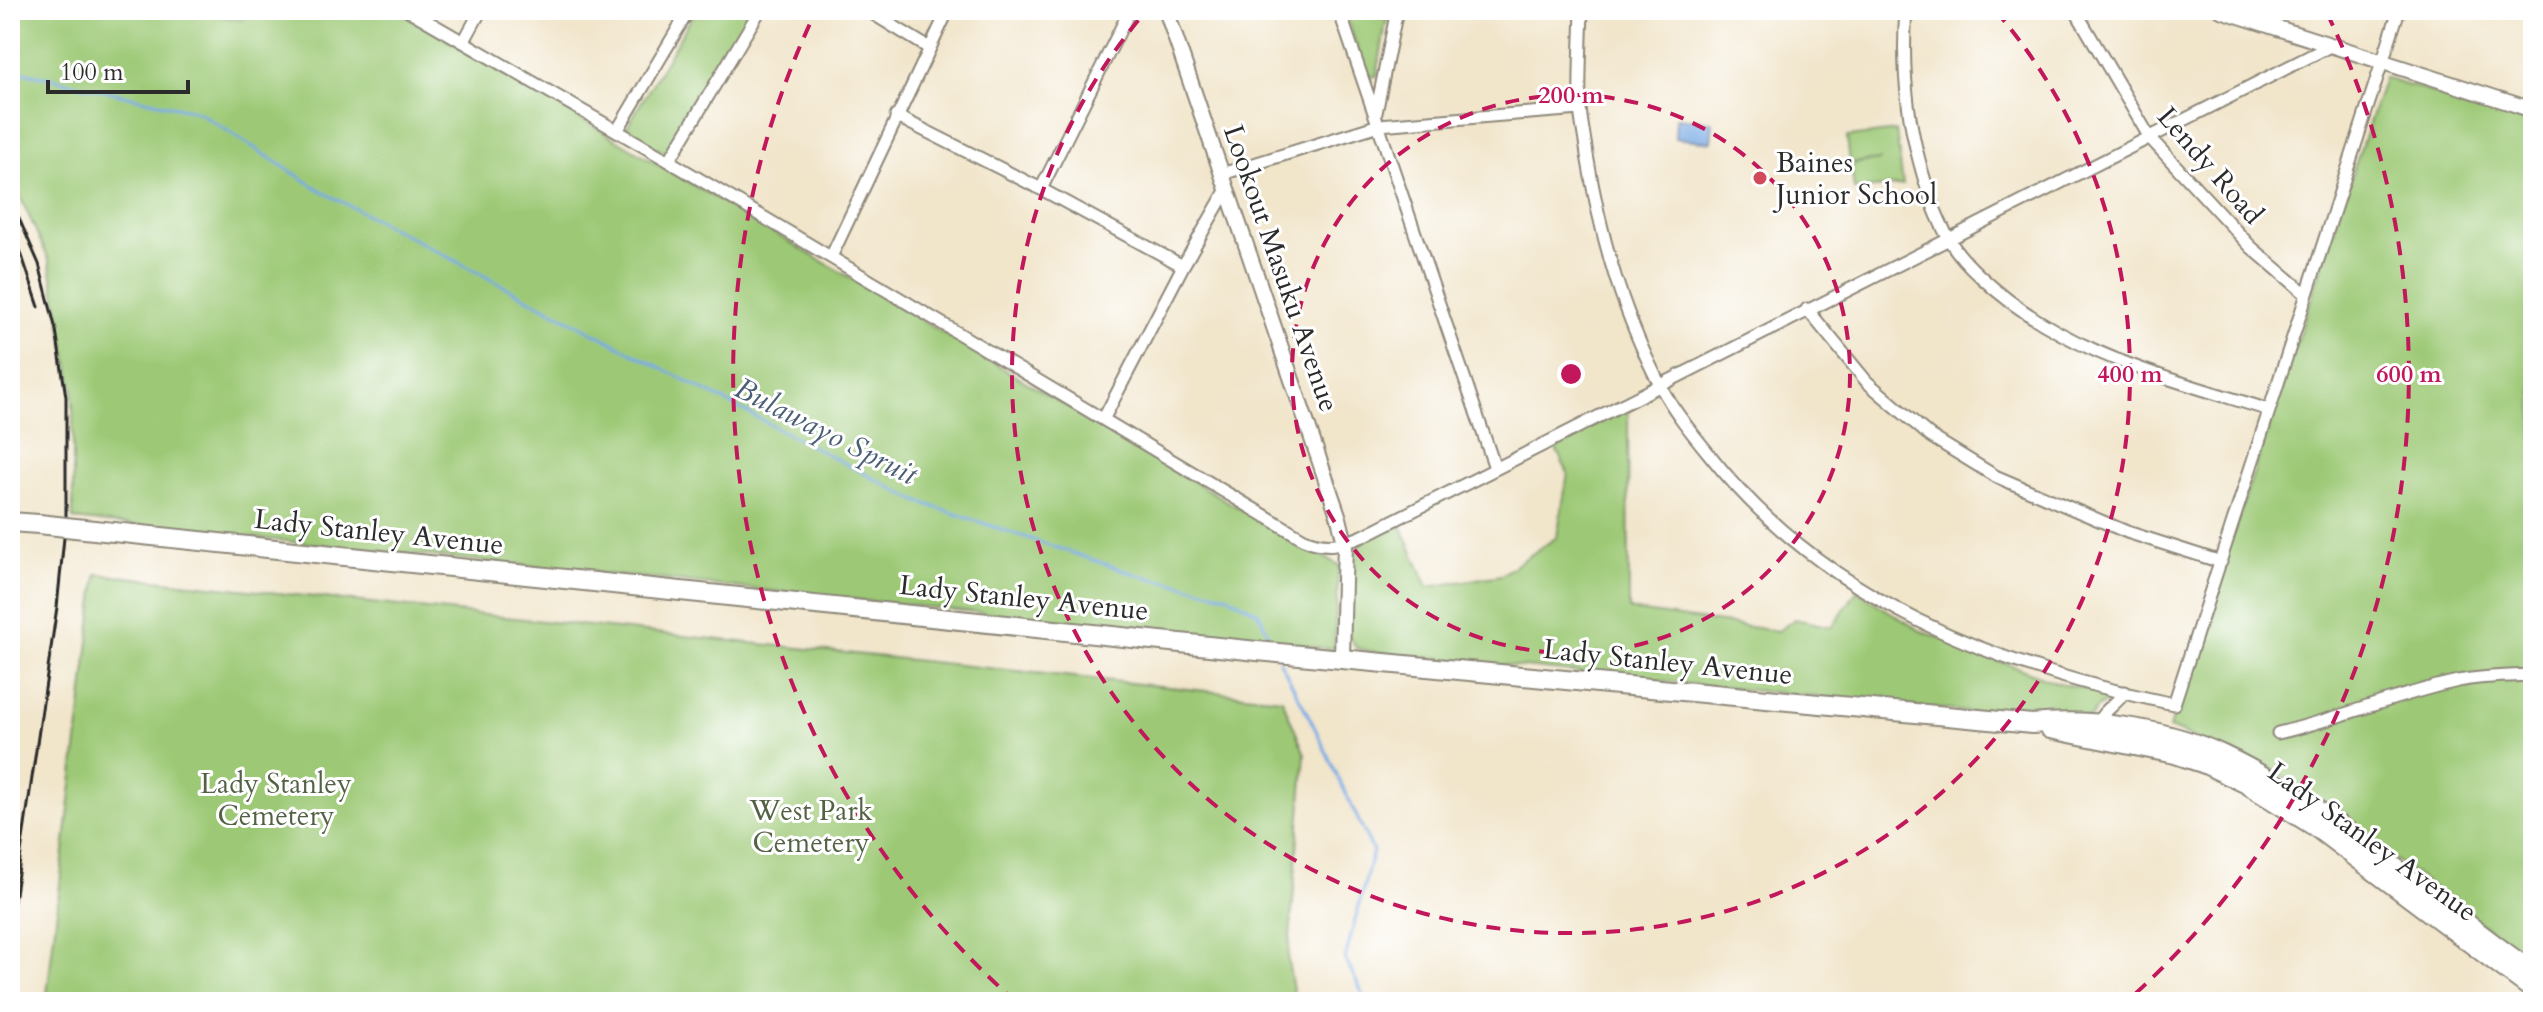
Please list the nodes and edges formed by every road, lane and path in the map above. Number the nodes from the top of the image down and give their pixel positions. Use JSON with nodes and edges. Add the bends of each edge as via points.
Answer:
{"nodes":[{"id":1,"x":408,"y":10,"type":"edge"},
{"id":2,"x":481,"y":10,"type":"edge"},
{"id":3,"x":689,"y":10,"type":"edge"},
{"id":4,"x":760,"y":10,"type":"edge"},
{"id":5,"x":867,"y":10,"type":"edge"},
{"id":6,"x":948,"y":10,"type":"edge"},
{"id":7,"x":1130,"y":10,"type":"edge"},
{"id":8,"x":1166,"y":10,"type":"edge"},
{"id":9,"x":1339,"y":10,"type":"edge"},
{"id":10,"x":1397,"y":10,"type":"edge"},
{"id":11,"x":1582,"y":10,"type":"edge"},
{"id":12,"x":1906,"y":10,"type":"edge"},
{"id":13,"x":2075,"y":10,"type":"edge"},
{"id":14,"x":2221,"y":10,"type":"edge"},
{"id":15,"x":2399,"y":10,"type":"edge"},
{"id":16,"x":464,"y":41,"type":"junction"},
{"id":17,"x":2332,"y":45,"type":"junction"},
{"id":18,"x":929,"y":48,"type":"junction"},
{"id":19,"x":2383,"y":61,"type":"junction"},
{"id":20,"x":1580,"y":109,"type":"junction"},
{"id":21,"x":2533,"y":110,"type":"edge"},
{"id":22,"x":896,"y":116,"type":"junction"},
{"id":23,"x":1377,"y":119,"type":"junction"},
{"id":24,"x":617,"y":131,"type":"junction"},
{"id":25,"x":2150,"y":138,"type":"junction"},
{"id":26,"x":669,"y":161,"type":"junction"},
{"id":27,"x":1222,"y":174,"type":"junction"},
{"id":28,"x":1041,"y":189,"type":"junction"},
{"id":29,"x":1227,"y":189,"type":"junction"},
{"id":30,"x":1949,"y":240,"type":"junction"},
{"id":31,"x":831,"y":257,"type":"junction"},
{"id":32,"x":1183,"y":266,"type":"junction"},
{"id":33,"x":2306,"y":294,"type":"junction"},
{"id":34,"x":1807,"y":309,"type":"junction"},
{"id":35,"x":1660,"y":386,"type":"junction"},
{"id":36,"x":2269,"y":410,"type":"junction"},
{"id":37,"x":1104,"y":418,"type":"junction"},
{"id":38,"x":1495,"y":468,"type":"junction"},
{"id":39,"x":10,"y":522,"type":"edge"},
{"id":40,"x":1345,"y":543,"type":"junction"},
{"id":41,"x":2221,"y":562,"type":"junction"},
{"id":42,"x":1342,"y":657,"type":"junction"},
{"id":43,"x":2533,"y":675,"type":"edge"},
{"id":44,"x":2125,"y":692,"type":"junction"},
{"id":45,"x":2096,"y":732,"type":"junction"},
{"id":46,"x":2278,"y":733,"type":"dead end"},
{"id":47,"x":2533,"y":972,"type":"edge"},
{"id":48,"x":2533,"y":990,"type":"edge"}],
"edges":[{"from":1,"to":16,"type":"street"},
{"from":2,"to":16,"type":"street"},
{"from":3,"to":24,"type":"street"},
{"from":4,"to":26,"type":"street"},
{"from":5,"to":18,"type":"street"},
{"from":6,"to":18,"type":"street"},
{"from":7,"to":28,"type":"street"},
{"from":8,"to":27,"type":"street","name":"Lookout Masuku Avenue"},
{"from":9,"to":23,"type":"street"},
{"from":10,"to":23,"type":"street"},
{"from":11,"to":20,"type":"street"},
{"from":12,"to":30,"type":"street","via":[[1903,59],[1915,144]]},
{"from":13,"to":25,"type":"street","name":"Lendy Road"},
{"from":14,"to":17,"type":"street"},
{"from":15,"to":19,"type":"street"},
{"from":16,"to":24,"type":"street"},
{"from":17,"to":19,"type":"street"},
{"from":17,"to":25,"type":"street"},
{"from":18,"to":22,"type":"street"},
{"from":19,"to":21,"type":"street"},
{"from":19,"to":33,"type":"street"},
{"from":20,"to":23,"type":"street"},
{"from":20,"to":35,"type":"street","via":[[1609,258]]},
{"from":22,"to":28,"type":"street"},
{"from":22,"to":31,"type":"street"},
{"from":23,"to":27,"type":"street"},
{"from":23,"to":38,"type":"street"},
{"from":24,"to":26,"type":"street"},
{"from":25,"to":30,"type":"street"},
{"from":25,"to":33,"type":"street","name":"Lendy Road","via":[[2251,247]]},
{"from":26,"to":31,"type":"street"},
{"from":27,"to":29,"type":"street","name":"Lookout Masuku Avenue"},
{"from":28,"to":32,"type":"street"},
{"from":29,"to":32,"type":"street"},
{"from":29,"to":40,"type":"street","name":"Lookout Masuku Avenue"},
{"from":30,"to":34,"type":"street"},
{"from":30,"to":36,"type":"street","via":[[1990,286],[2053,330],[2125,364]]},
{"from":31,"to":37,"type":"street"},
{"from":32,"to":37,"type":"street"},
{"from":33,"to":36,"type":"street"},
{"from":34,"to":35,"type":"street"},
{"from":34,"to":41,"type":"street","via":[[1867,382],[1930,436],[1995,476],[2127,532]]},
{"from":35,"to":38,"type":"street"},
{"from":35,"to":44,"type":"street","via":[[1731,482],[1774,526],[1847,582],[1919,622],[1995,653]]},
{"from":36,"to":41,"type":"street"},
{"from":37,"to":40,"type":"street","via":[[1304,539],[1329,546]]},
{"from":38,"to":40,"type":"street"},
{"from":39,"to":42,"type":"highway","name":"Lady Stanley Avenue","bridge":true},
{"from":40,"to":42,"type":"street","name":"Lookout Masuku Avenue"},
{"from":41,"to":44,"type":"street","via":[[2174,704]]},
{"from":42,"to":45,"type":"highway","name":"Lady Stanley Avenue","via":[[2032,724],[2064,721]]},
{"from":43,"to":46,"type":"street","via":[[2435,686]]},
{"from":44,"to":45,"type":"street","via":[[2100,716]]},
{"from":45,"to":47,"type":"highway","name":"Lady Stanley Avenue","via":[[2179,738],[2257,772]]},
{"from":45,"to":48,"type":"highway","name":"Lady Stanley Avenue","via":[[2205,764],[2245,783],[2314,826]]}]}
